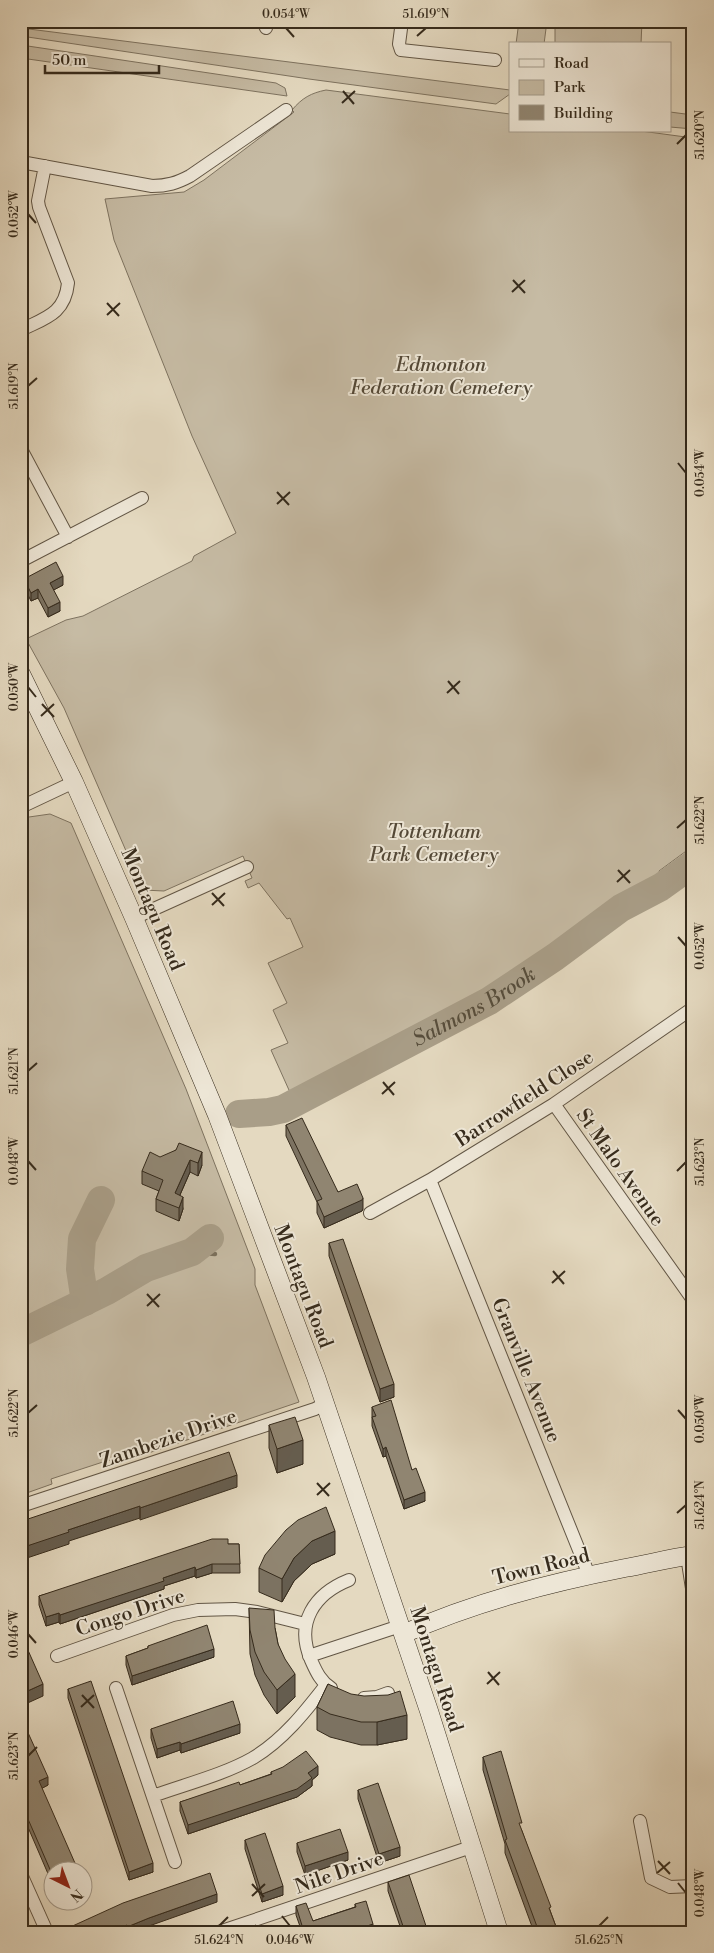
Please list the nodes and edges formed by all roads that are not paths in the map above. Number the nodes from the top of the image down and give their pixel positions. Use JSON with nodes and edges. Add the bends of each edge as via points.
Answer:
{"nodes":[{"id":1,"x":402,"y":21,"type":"edge"},
{"id":2,"x":496,"y":60,"type":"dead end"},
{"id":3,"x":286,"y":110,"type":"dead end"},
{"id":4,"x":21,"y":162,"type":"edge"},
{"id":5,"x":45,"y":166,"type":"junction"},
{"id":6,"x":21,"y":330,"type":"edge"},
{"id":7,"x":21,"y":449,"type":"edge"},
{"id":8,"x":142,"y":498,"type":"dead end"},
{"id":9,"x":68,"y":537,"type":"junction"},
{"id":10,"x":21,"y":561,"type":"edge"},
{"id":11,"x":21,"y":674,"type":"edge"},
{"id":12,"x":74,"y":782,"type":"junction"},
{"id":13,"x":21,"y":807,"type":"edge"},
{"id":14,"x":247,"y":867,"type":"dead end"},
{"id":15,"x":134,"y":918,"type":"junction"},
{"id":16,"x":692,"y":1010,"type":"edge"},
{"id":17,"x":554,"y":1104,"type":"junction"},
{"id":18,"x":430,"y":1180,"type":"junction"},
{"id":19,"x":370,"y":1213,"type":"dead end"},
{"id":20,"x":693,"y":1300,"type":"edge"},
{"id":21,"x":326,"y":1404,"type":"junction"},
{"id":22,"x":21,"y":1506,"type":"edge"},
{"id":23,"x":690,"y":1556,"type":"edge"},
{"id":24,"x":589,"y":1575,"type":"junction"},
{"id":25,"x":349,"y":1580,"type":"dead end"},
{"id":26,"x":693,"y":1595,"type":"edge"},
{"id":27,"x":305,"y":1624,"type":"junction"},
{"id":28,"x":402,"y":1630,"type":"junction"},
{"id":29,"x":57,"y":1656,"type":"dead end"},
{"id":30,"x":309,"y":1656,"type":"junction"},
{"id":31,"x":326,"y":1685,"type":"junction"},
{"id":32,"x":116,"y":1688,"type":"dead end"},
{"id":33,"x":388,"y":1693,"type":"edge"},
{"id":34,"x":153,"y":1796,"type":"junction"},
{"id":35,"x":640,"y":1821,"type":"dead end"},
{"id":36,"x":471,"y":1847,"type":"junction"},
{"id":37,"x":175,"y":1862,"type":"dead end"},
{"id":38,"x":21,"y":1874,"type":"edge"},
{"id":39,"x":693,"y":1886,"type":"edge"},
{"id":40,"x":47,"y":1932,"type":"edge"},
{"id":41,"x":220,"y":1932,"type":"edge"},
{"id":42,"x":499,"y":1932,"type":"edge"}],
"edges":[{"from":1,"to":2,"type":"street","via":[[398,44],[401,50]]},
{"from":3,"to":5,"type":"street","via":[[190,176],[165,186]]},
{"from":4,"to":5,"type":"street"},
{"from":5,"to":6,"type":"street","via":[[39,207],[68,283],[67,294],[56,312]]},
{"from":7,"to":9,"type":"street"},
{"from":8,"to":9,"type":"street"},
{"from":9,"to":10,"type":"street"},
{"from":11,"to":12,"type":"main road","name":"Montagu Road"},
{"from":12,"to":13,"type":"street"},
{"from":12,"to":15,"type":"main road","name":"Montagu Road"},
{"from":14,"to":15,"type":"street"},
{"from":15,"to":21,"type":"main road","name":"Montagu Road","via":[[217,1115]]},
{"from":16,"to":17,"type":"street","name":"Barrowfield Close"},
{"from":17,"to":18,"type":"street","name":"Barrowfield Close"},
{"from":17,"to":20,"type":"street","name":"St Malo Avenue"},
{"from":18,"to":19,"type":"street","name":"Barrowfield Close"},
{"from":18,"to":24,"type":"street","name":"Granville Avenue"},
{"from":21,"to":22,"type":"street","name":"Zambezie Drive"},
{"from":21,"to":28,"type":"main road","name":"Montagu Road"},
{"from":23,"to":24,"type":"main road","name":"Town Road"},
{"from":23,"to":26,"type":"street"},
{"from":24,"to":28,"type":"main road","name":"Town Road","via":[[495,1598]]},
{"from":25,"to":27,"type":"street","via":[[335,1585],[321,1596]]},
{"from":27,"to":29,"type":"street","name":"Congo Drive","via":[[234,1609],[198,1610],[173,1615]]},
{"from":27,"to":30,"type":"street"},
{"from":28,"to":30,"type":"street"},
{"from":28,"to":36,"type":"main road","name":"Montagu Road"},
{"from":30,"to":31,"type":"street"},
{"from":31,"to":33,"type":"street","via":[[345,1695],[362,1698]]},
{"from":31,"to":34,"type":"street","via":[[284,1734],[254,1757]]},
{"from":32,"to":34,"type":"street"},
{"from":34,"to":37,"type":"street"},
{"from":35,"to":39,"type":"street","via":[[651,1878],[670,1887]]},
{"from":36,"to":41,"type":"street","name":"Nile Drive"},
{"from":36,"to":42,"type":"main road","name":"Montagu Road"},
{"from":38,"to":40,"type":"street"}]}
